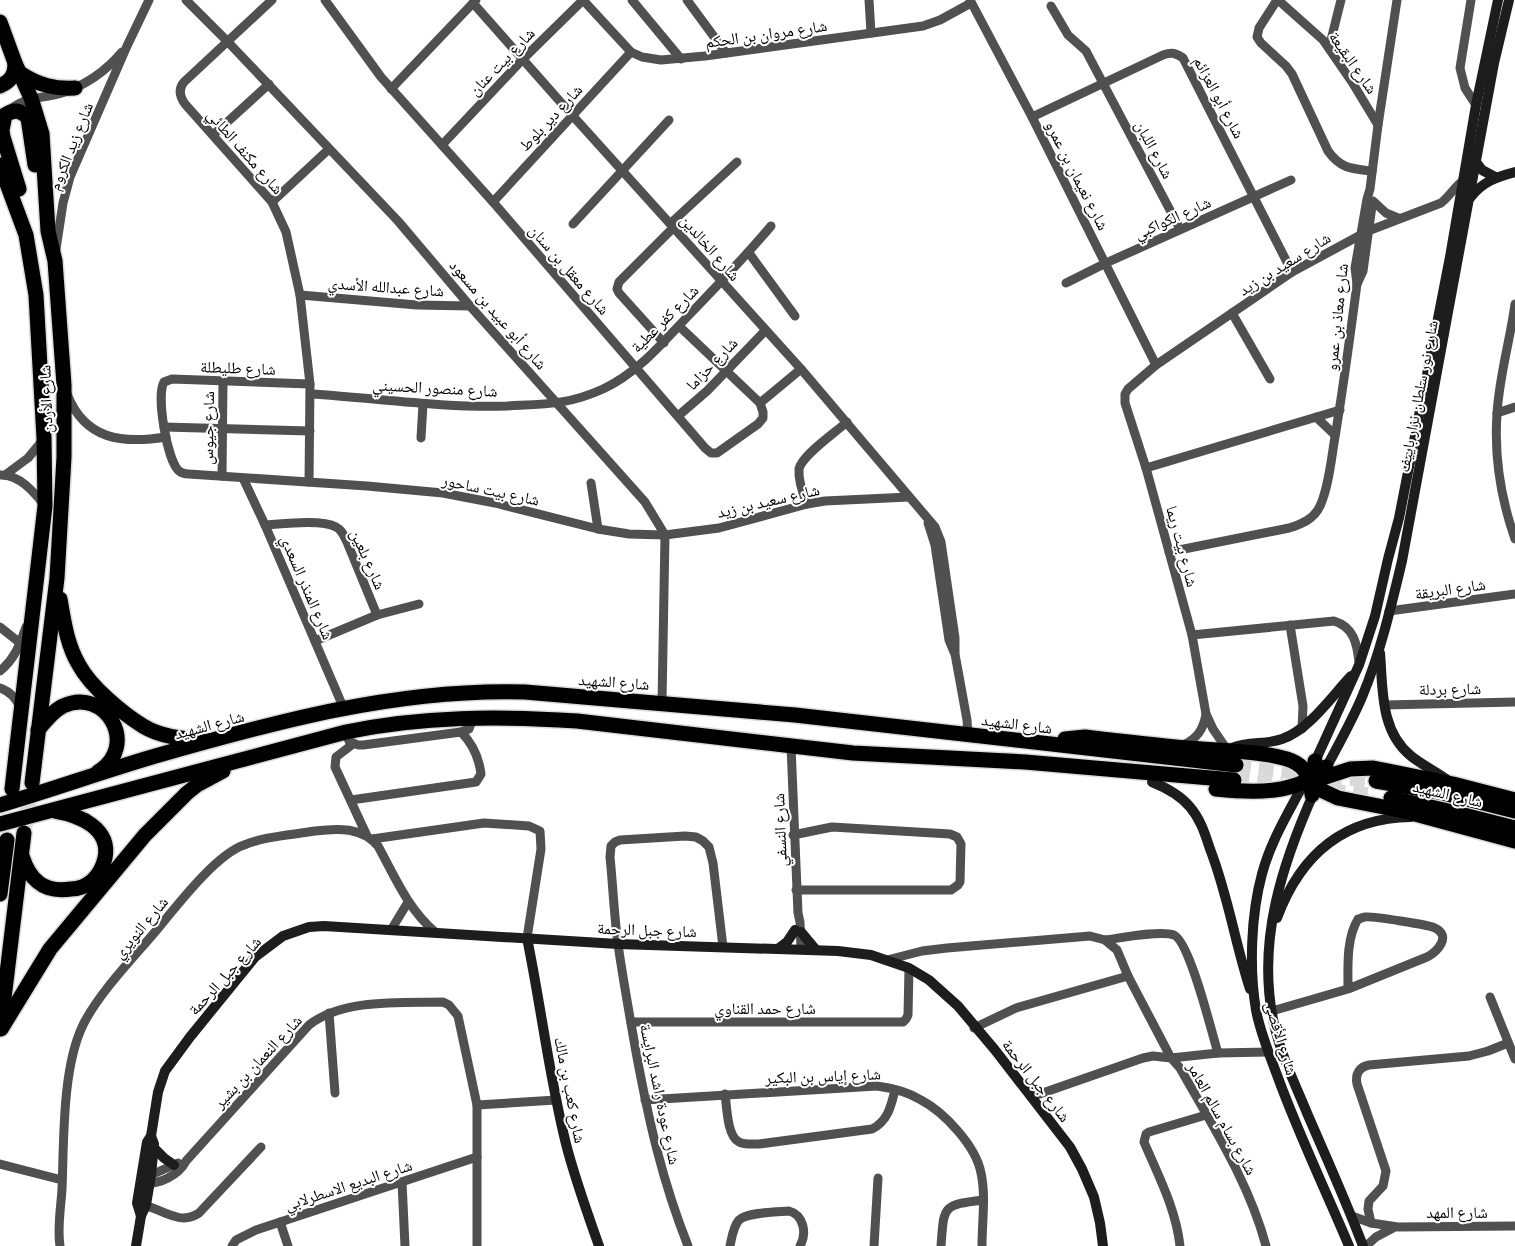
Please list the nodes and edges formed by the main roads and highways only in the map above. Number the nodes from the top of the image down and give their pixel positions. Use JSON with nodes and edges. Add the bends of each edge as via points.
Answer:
{"nodes":[{"id":1,"x":1498,"y":0,"type":"edge"},
{"id":2,"x":1509,"y":0,"type":"edge"},
{"id":3,"x":0,"y":22,"type":"edge"},
{"id":4,"x":18,"y":68,"type":"junction"},
{"id":5,"x":0,"y":86,"type":"edge"},
{"id":6,"x":75,"y":88,"type":"road end"},
{"id":7,"x":1476,"y":162,"type":"junction"},
{"id":8,"x":0,"y":165,"type":"edge"},
{"id":9,"x":1515,"y":172,"type":"edge"},
{"id":10,"x":1495,"y":177,"type":"junction"},
{"id":11,"x":1469,"y":199,"type":"junction"},
{"id":12,"x":48,"y":231,"type":"junction"},
{"id":13,"x":26,"y":235,"type":"junction"},
{"id":14,"x":57,"y":582,"type":"junction"},
{"id":15,"x":1380,"y":646,"type":"junction"},
{"id":16,"x":1358,"y":668,"type":"junction"},
{"id":17,"x":38,"y":730,"type":"junction"},
{"id":18,"x":234,"y":735,"type":"junction"},
{"id":19,"x":1047,"y":744,"type":"junction"},
{"id":20,"x":1229,"y":751,"type":"junction"},
{"id":21,"x":246,"y":759,"type":"junction"},
{"id":22,"x":1025,"y":762,"type":"junction"},
{"id":23,"x":1313,"y":780,"type":"junction"},
{"id":24,"x":74,"y":782,"type":"junction"},
{"id":25,"x":1152,"y":782,"type":"junction"},
{"id":26,"x":32,"y":783,"type":"tunnel mouth"},
{"id":27,"x":1452,"y":784,"type":"junction"},
{"id":28,"x":12,"y":789,"type":"dead end"},
{"id":29,"x":1515,"y":800,"type":"edge"},
{"id":30,"x":0,"y":805,"type":"edge"},
{"id":31,"x":51,"y":810,"type":"junction"},
{"id":32,"x":1515,"y":811,"type":"edge"},
{"id":33,"x":1423,"y":816,"type":"junction"},
{"id":34,"x":0,"y":824,"type":"edge"},
{"id":35,"x":1515,"y":828,"type":"edge"},
{"id":36,"x":24,"y":833,"type":"tunnel mouth"},
{"id":37,"x":7,"y":840,"type":"tunnel mouth"},
{"id":38,"x":1515,"y":840,"type":"edge"},
{"id":39,"x":21,"y":853,"type":"junction"},
{"id":40,"x":0,"y":894,"type":"edge"},
{"id":41,"x":1271,"y":936,"type":"junction"},
{"id":42,"x":526,"y":938,"type":"junction"},
{"id":43,"x":779,"y":948,"type":"junction"},
{"id":44,"x":816,"y":950,"type":"junction"},
{"id":45,"x":1255,"y":1002,"type":"junction"},
{"id":46,"x":0,"y":1031,"type":"edge"},
{"id":47,"x":151,"y":1136,"type":"junction"},
{"id":48,"x":154,"y":1148,"type":"junction"},
{"id":49,"x":174,"y":1165,"type":"road end"},
{"id":50,"x":146,"y":1179,"type":"junction"},
{"id":51,"x":136,"y":1246,"type":"edge"},
{"id":52,"x":599,"y":1246,"type":"edge"},
{"id":53,"x":1103,"y":1246,"type":"edge"},
{"id":54,"x":1349,"y":1246,"type":"edge"},
{"id":55,"x":1365,"y":1246,"type":"edge"}],
"edges":[{"from":1,"to":16,"type":"main road","name":"شارع نور سلطان نزار باييف","via":[[1399,518]]},
{"from":2,"to":7,"type":"main road","name":"شارع نور سلطان نزار باييف"},
{"from":3,"to":4,"type":"highway","name":"شارع الأردن"},
{"from":4,"to":5,"type":"highway","via":[[7,83]]},
{"from":4,"to":6,"type":"highway","via":[[40,85]]},
{"from":4,"to":12,"type":"highway","name":"شارع الأردن","via":[[42,134]]},
{"from":7,"to":10,"type":"main road","via":[[1482,170]]},
{"from":7,"to":11,"type":"main road","name":"شارع نور سلطان نزار باييف"},
{"from":8,"to":13,"type":"highway","name":"شارع الأردن"},
{"from":9,"to":10,"type":"main road"},
{"from":10,"to":11,"type":"main road"},
{"from":11,"to":15,"type":"main road","name":"شارع نور سلطان نزار باييف","via":[[1402,561]]},
{"from":12,"to":13,"type":"highway","via":[[28,118],[17,110],[11,111],[5,115],[2,130],[24,206]]},
{"from":12,"to":14,"type":"highway","name":"شارع الأردن","via":[[54,261],[64,386],[64,457]]},
{"from":13,"to":28,"type":"highway","name":"شارع الأردن","via":[[36,295],[45,506]]},
{"from":14,"to":17,"type":"highway","name":"شارع الأردن"},
{"from":14,"to":18,"type":"highway","via":[[70,645],[79,666],[105,696],[144,727],[179,738],[197,740]]},
{"from":15,"to":23,"type":"main road","name":"شارع نور سلطان نزار باييف","via":[[1362,698]]},
{"from":15,"to":27,"type":"main road","via":[[1389,725],[1404,750]]},
{"from":16,"to":20,"type":"main road","via":[[1302,728],[1283,739],[1243,745]]},
{"from":16,"to":23,"type":"main road","name":"شارع نور سلطان نزار باييف"},
{"from":17,"to":24,"type":"highway","via":[[58,709],[72,703],[92,704],[111,719],[118,737],[114,756],[93,776]]},
{"from":17,"to":26,"type":"highway","name":"شارع الأردن"},
{"from":18,"to":19,"type":"highway","name":"شارع الشهيد","via":[[297,718],[416,696],[481,691],[795,714]]},
{"from":18,"to":24,"type":"highway","name":"شارع الشهيد"},
{"from":19,"to":20,"type":"highway","via":[[1084,737]]},
{"from":19,"to":22,"type":"highway","name":"شارع الشهيد","via":[[1235,773]]},
{"from":20,"to":23,"type":"highway","via":[[1284,758],[1299,765]]},
{"from":21,"to":22,"type":"highway","name":"شارع الشهيد","via":[[281,748],[349,738],[409,722],[473,718],[577,721],[877,755]]},
{"from":21,"to":31,"type":"highway","name":"شارع الشهيد"},
{"from":21,"to":46,"type":"highway","via":[[192,788],[152,829],[50,949]]},
{"from":22,"to":25,"type":"highway","via":[[1067,775]]},
{"from":23,"to":25,"type":"highway","via":[[1253,792]]},
{"from":23,"to":27,"type":"highway","via":[[1350,769],[1373,768]]},
{"from":23,"to":33,"type":"highway","via":[[1323,791],[1338,798]]},
{"from":23,"to":41,"type":"main road","name":"شارع الأقصى","via":[[1287,857]]},
{"from":23,"to":45,"type":"main road","name":"شارع الأقصى","via":[[1275,838],[1264,865],[1253,931]]},
{"from":24,"to":30,"type":"highway","name":"شارع الشهيد"},
{"from":25,"to":45,"type":"main road","via":[[1177,794],[1200,822],[1221,877]]},
{"from":27,"to":29,"type":"highway"},
{"from":31,"to":34,"type":"highway","name":"شارع الشهيد"},
{"from":31,"to":39,"type":"highway","via":[[78,816],[98,831],[106,850],[99,873],[82,887],[50,889],[30,875]]},
{"from":32,"to":35,"type":"highway","name":"شارع الشهيد","via":[[1439,792],[1374,788],[1435,808]]},
{"from":33,"to":38,"type":"highway"},
{"from":33,"to":41,"type":"main road","via":[[1380,820],[1331,841],[1310,860],[1292,885]]},
{"from":36,"to":39,"type":"highway"},
{"from":37,"to":40,"type":"highway"},
{"from":39,"to":46,"type":"highway"},
{"from":41,"to":55,"type":"main road","name":"شارع الأقصى","via":[[1269,984],[1272,1011],[1285,1060]]},
{"from":42,"to":43,"type":"main road","name":"شارع جبل الرحمة"},
{"from":42,"to":47,"type":"main road","name":"شارع جبل الرحمة","via":[[324,926],[309,927],[282,936],[255,957],[170,1062],[160,1082]]},
{"from":42,"to":52,"type":"main road","name":"شارع كعب بن مالك","via":[[556,1100],[574,1171]]},
{"from":43,"to":44,"type":"main road","name":"شارع جبل الرحمة"},
{"from":43,"to":44,"type":"main road","via":[[798,931]]},
{"from":44,"to":53,"type":"main road","name":"شارع جبل الرحمة","via":[[855,952],[909,968],[929,980],[958,1006],[1062,1135],[1082,1169],[1098,1211]]},
{"from":45,"to":54,"type":"main road","name":"شارع الأقصى","via":[[1268,1052],[1286,1099]]},
{"from":47,"to":48,"type":"main road","name":"شارع جبل الرحمة"},
{"from":47,"to":50,"type":"main road","name":"شارع جبل الرحمة","via":[[147,1142]]},
{"from":48,"to":49,"type":"main road"},
{"from":48,"to":50,"type":"main road","name":"شارع جبل الرحمة"},
{"from":50,"to":51,"type":"main road","name":"شارع جبل الرحمة"}]}
